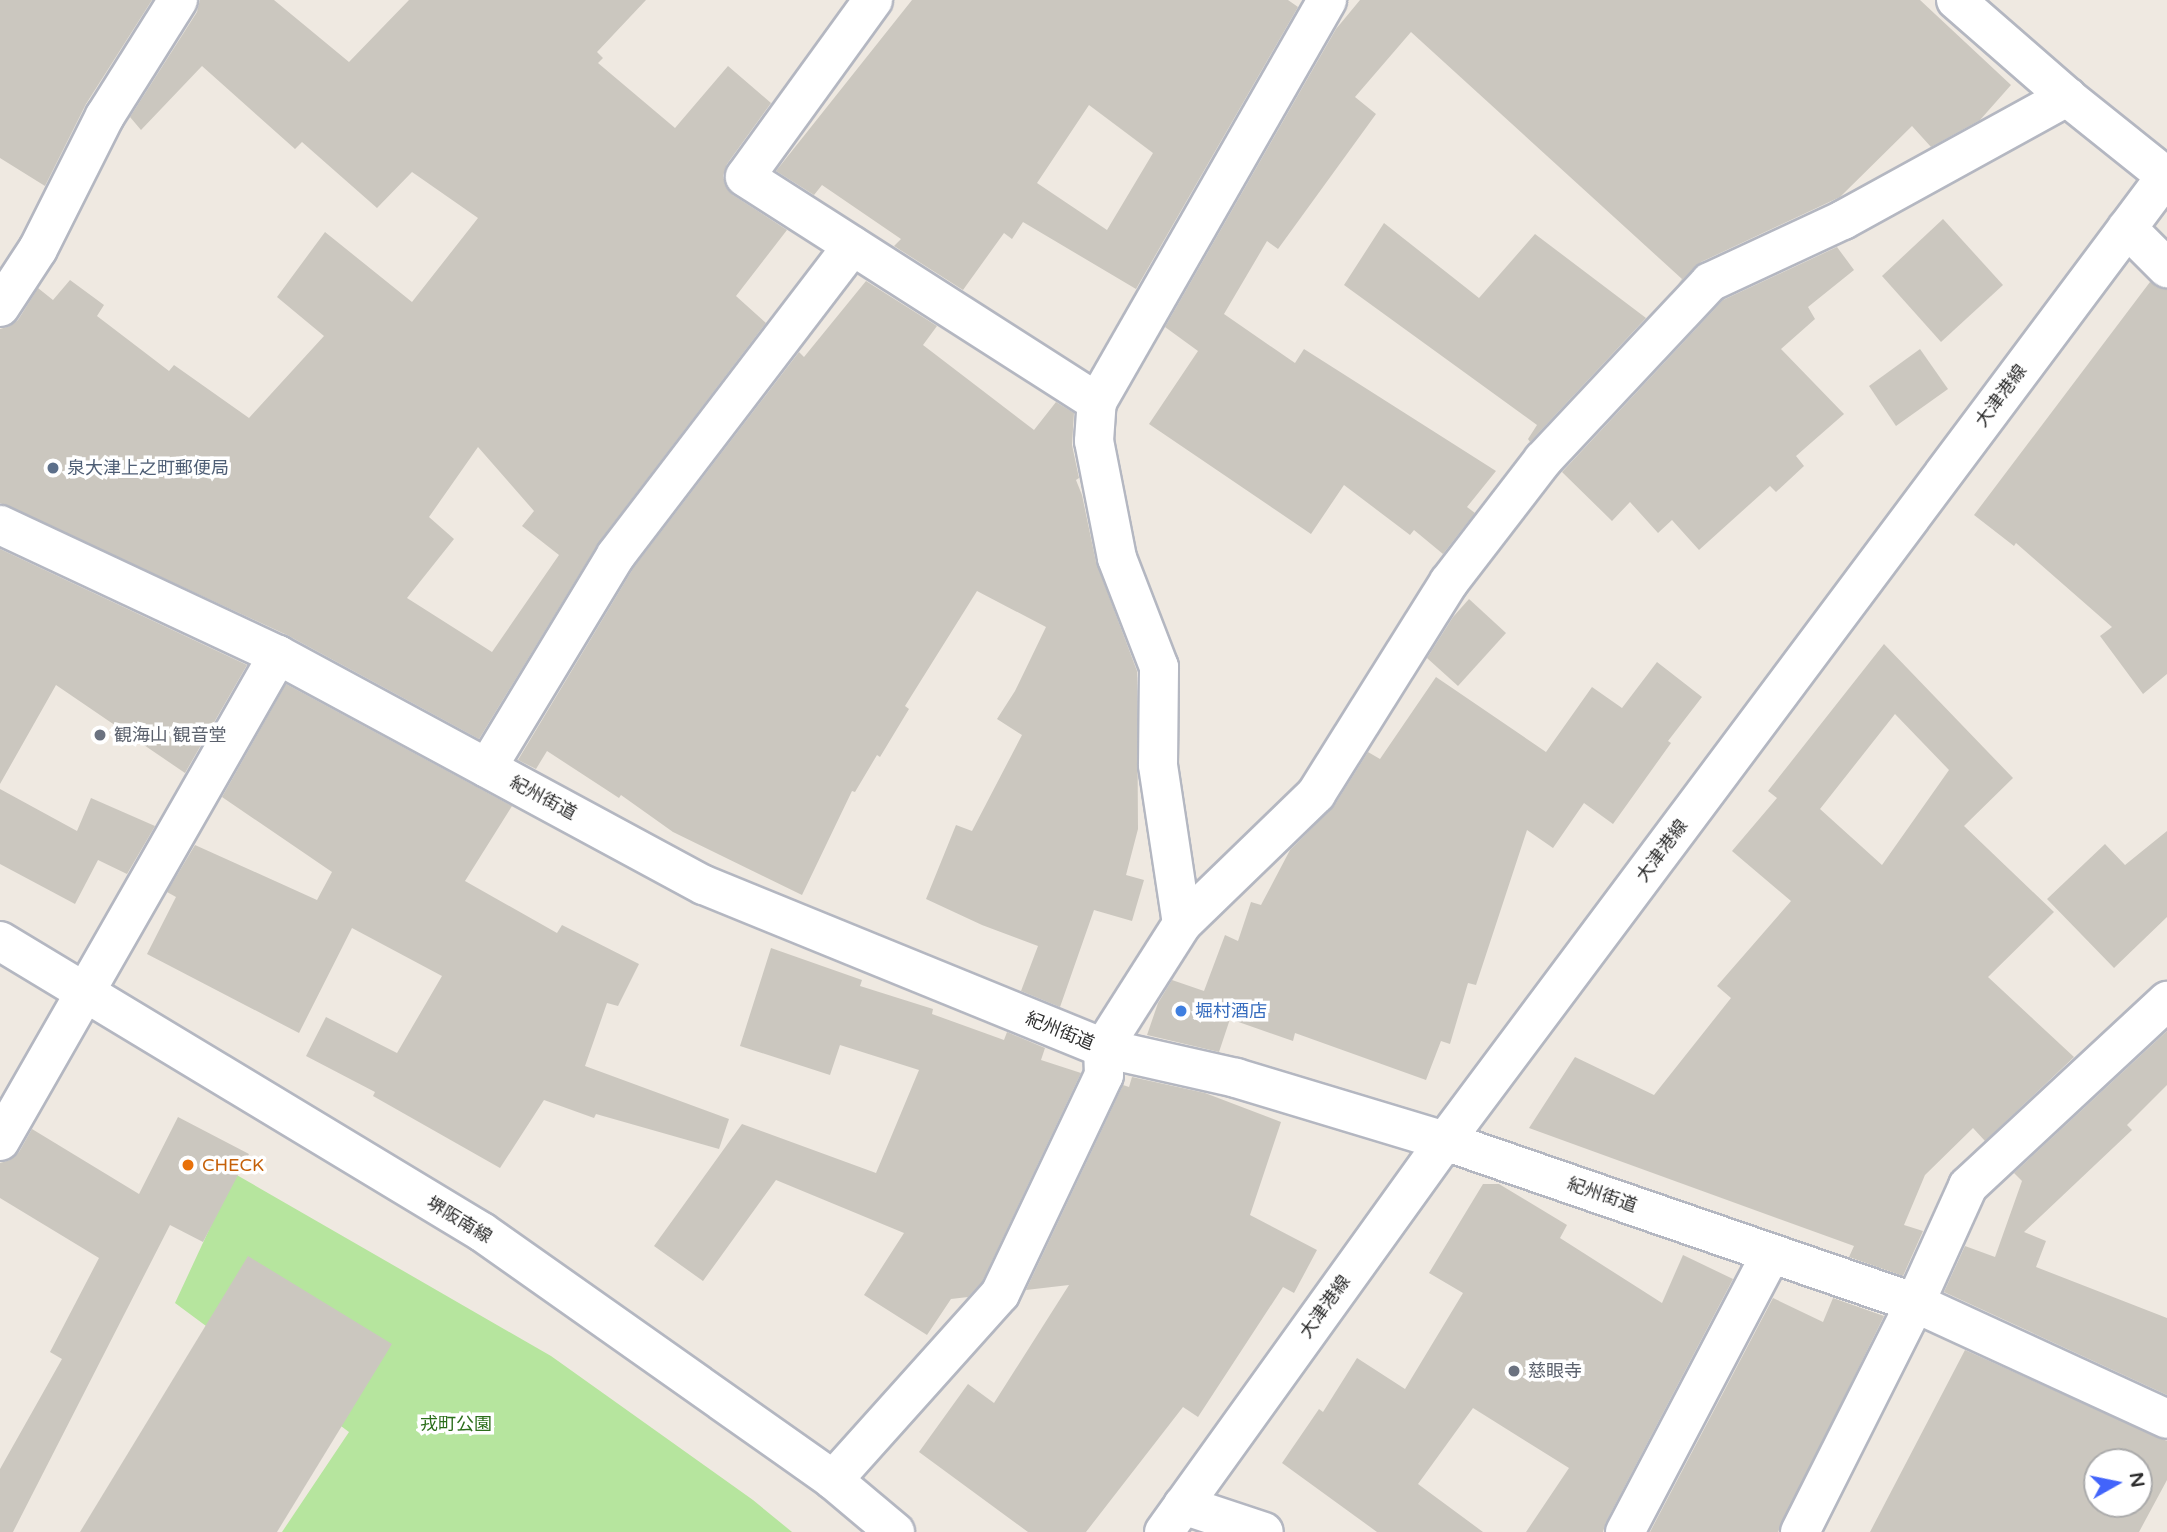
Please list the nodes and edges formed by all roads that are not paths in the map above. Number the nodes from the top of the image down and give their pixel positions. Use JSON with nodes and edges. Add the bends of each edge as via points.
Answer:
{"nodes":[{"id":1,"x":178,"y":0,"type":"edge"},
{"id":2,"x":873,"y":0,"type":"edge"},
{"id":3,"x":1327,"y":0,"type":"edge"},
{"id":4,"x":1956,"y":0,"type":"edge"},
{"id":5,"x":2067,"y":97,"type":"junction"},
{"id":6,"x":2166,"y":176,"type":"edge"},
{"id":7,"x":2127,"y":228,"type":"junction"},
{"id":8,"x":852,"y":246,"type":"junction"},
{"id":9,"x":2167,"y":268,"type":"edge"},
{"id":10,"x":0,"y":307,"type":"edge"},
{"id":11,"x":1097,"y":402,"type":"junction"},
{"id":12,"x":0,"y":525,"type":"edge"},
{"id":13,"x":278,"y":654,"type":"junction"},
{"id":14,"x":487,"y":768,"type":"junction"},
{"id":15,"x":1182,"y":923,"type":"junction"},
{"id":16,"x":0,"y":941,"type":"edge"},
{"id":17,"x":86,"y":992,"type":"junction"},
{"id":18,"x":2167,"y":1001,"type":"edge"},
{"id":19,"x":1103,"y":1048,"type":"junction"},
{"id":20,"x":0,"y":1141,"type":"edge"},
{"id":21,"x":1445,"y":1141,"type":"junction"},
{"id":22,"x":1771,"y":1254,"type":"junction"},
{"id":23,"x":1915,"y":1303,"type":"junction"},
{"id":24,"x":2167,"y":1419,"type":"edge"},
{"id":25,"x":833,"y":1480,"type":"junction"},
{"id":26,"x":1173,"y":1519,"type":"edge"},
{"id":27,"x":895,"y":1532,"type":"edge"},
{"id":28,"x":1264,"y":1532,"type":"edge"},
{"id":29,"x":1625,"y":1532,"type":"edge"},
{"id":30,"x":1800,"y":1532,"type":"edge"}],
"edges":[{"from":1,"to":10,"type":"street","via":[[104,116],[38,249]]},
{"from":2,"to":8,"type":"street","via":[[745,177]]},
{"from":3,"to":11,"type":"street"},
{"from":4,"to":5,"type":"street"},
{"from":5,"to":6,"type":"street"},
{"from":5,"to":15,"type":"street","via":[[1843,220],[1710,282],[1543,460],[1449,582],[1316,794]]},
{"from":6,"to":7,"type":"street","name":"大津港線"},
{"from":7,"to":9,"type":"street"},
{"from":7,"to":21,"type":"street","name":"大津港線"},
{"from":8,"to":11,"type":"street"},
{"from":8,"to":14,"type":"street","via":[[616,555]]},
{"from":11,"to":15,"type":"street","via":[[1094,442],[1117,558],[1159,667],[1158,765]]},
{"from":12,"to":13,"type":"street","name":"紀州街道"},
{"from":13,"to":14,"type":"street","name":"紀州街道"},
{"from":13,"to":17,"type":"street"},
{"from":14,"to":19,"type":"street","name":"紀州街道","via":[[704,885]]},
{"from":15,"to":19,"type":"street"},
{"from":16,"to":17,"type":"street","name":"堺阪南線"},
{"from":17,"to":20,"type":"street"},
{"from":17,"to":25,"type":"street","name":"堺阪南線","via":[[482,1232]]},
{"from":18,"to":23,"type":"street","via":[[1968,1186]]},
{"from":19,"to":21,"type":"street","name":"紀州街道","via":[[1236,1078]]},
{"from":19,"to":25,"type":"street","via":[[1104,1075],[1000,1294]]},
{"from":21,"to":22,"type":"street","name":"紀州街道"},
{"from":21,"to":26,"type":"street","name":"大津港線"},
{"from":22,"to":23,"type":"street","name":"紀州街道"},
{"from":22,"to":29,"type":"street"},
{"from":23,"to":24,"type":"street","name":"紀州街道"},
{"from":23,"to":30,"type":"street"},
{"from":25,"to":27,"type":"street","name":"堺阪南線"},
{"from":26,"to":28,"type":"street"}]}
